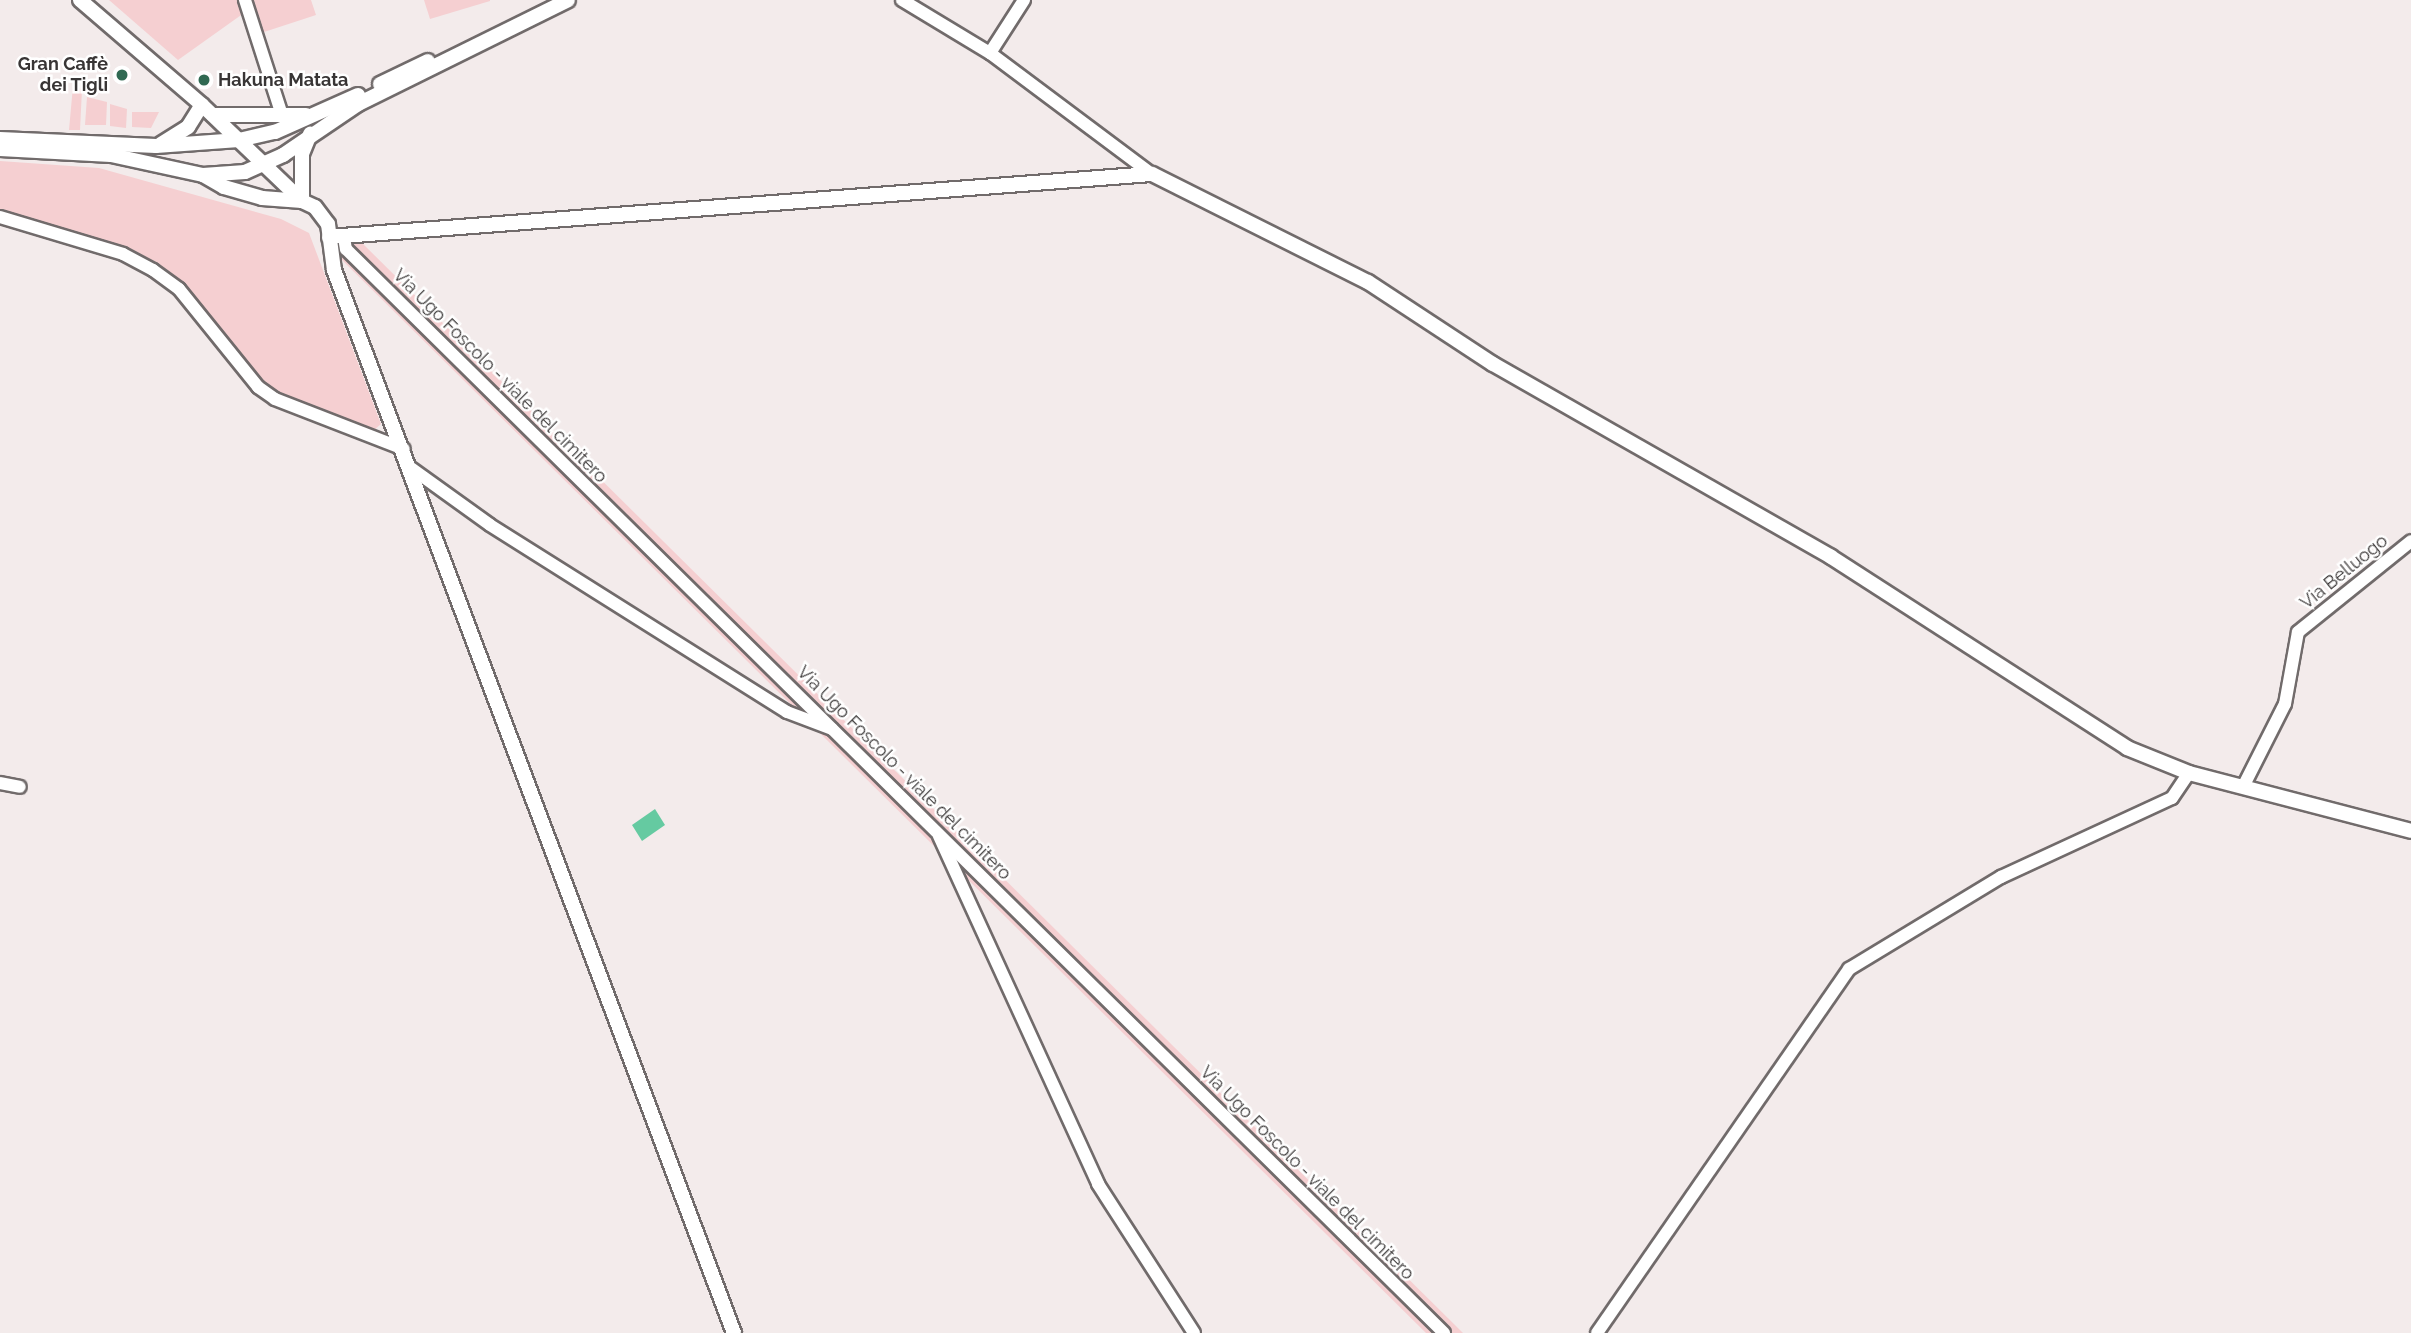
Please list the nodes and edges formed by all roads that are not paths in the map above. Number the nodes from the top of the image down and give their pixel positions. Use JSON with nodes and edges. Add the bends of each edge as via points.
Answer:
{"nodes":[{"id":1,"x":80,"y":0,"type":"edge"},
{"id":2,"x":245,"y":0,"type":"edge"},
{"id":3,"x":551,"y":0,"type":"edge"},
{"id":4,"x":568,"y":0,"type":"edge"},
{"id":5,"x":902,"y":0,"type":"edge"},
{"id":6,"x":1024,"y":0,"type":"edge"},
{"id":7,"x":990,"y":53,"type":"junction"},
{"id":8,"x":207,"y":110,"type":"junction"},
{"id":9,"x":282,"y":115,"type":"junction"},
{"id":10,"x":311,"y":115,"type":"junction"},
{"id":11,"x":311,"y":133,"type":"junction"},
{"id":12,"x":0,"y":139,"type":"edge"},
{"id":13,"x":239,"y":140,"type":"junction"},
{"id":14,"x":156,"y":146,"type":"junction"},
{"id":15,"x":0,"y":149,"type":"edge"},
{"id":16,"x":265,"y":165,"type":"junction"},
{"id":17,"x":1153,"y":174,"type":"junction"},
{"id":18,"x":203,"y":175,"type":"junction"},
{"id":19,"x":305,"y":203,"type":"junction"},
{"id":20,"x":0,"y":217,"type":"edge"},
{"id":21,"x":333,"y":235,"type":"junction"},
{"id":22,"x":404,"y":449,"type":"junction"},
{"id":23,"x":411,"y":468,"type":"junction"},
{"id":24,"x":2411,"y":541,"type":"edge"},
{"id":25,"x":838,"y":732,"type":"junction"},
{"id":26,"x":2189,"y":773,"type":"junction"},
{"id":27,"x":0,"y":783,"type":"edge"},
{"id":28,"x":20,"y":787,"type":"dead end"},
{"id":29,"x":2243,"y":787,"type":"junction"},
{"id":30,"x":936,"y":829,"type":"junction"},
{"id":31,"x":2411,"y":831,"type":"edge"},
{"id":32,"x":734,"y":1333,"type":"edge"},
{"id":33,"x":1194,"y":1333,"type":"edge"},
{"id":34,"x":1444,"y":1333,"type":"edge"},
{"id":35,"x":1597,"y":1333,"type":"edge"}],
"edges":[{"from":1,"to":8,"type":"main road"},
{"from":2,"to":9,"type":"street"},
{"from":3,"to":10,"type":"main road"},
{"from":4,"to":11,"type":"main road","via":[[358,104]]},
{"from":5,"to":7,"type":"street"},
{"from":6,"to":7,"type":"street"},
{"from":7,"to":17,"type":"street"},
{"from":8,"to":9,"type":"main road","via":[[244,116]]},
{"from":8,"to":13,"type":"main road"},
{"from":8,"to":14,"type":"main road"},
{"from":9,"to":10,"type":"main road"},
{"from":10,"to":13,"type":"main road","via":[[275,132]]},
{"from":11,"to":16,"type":"main road"},
{"from":11,"to":19,"type":"main road","via":[[302,154]]},
{"from":12,"to":14,"type":"main road"},
{"from":13,"to":14,"type":"main road"},
{"from":13,"to":16,"type":"main road"},
{"from":15,"to":18,"type":"main road","via":[[111,155]]},
{"from":16,"to":18,"type":"main road","via":[[245,172]]},
{"from":16,"to":19,"type":"main road"},
{"from":17,"to":21,"type":"main road"},
{"from":17,"to":26,"type":"main road","via":[[1368,282],[1493,364],[1831,557],[2127,748]]},
{"from":18,"to":19,"type":"main road","via":[[224,187],[262,198]]},
{"from":19,"to":21,"type":"main road"},
{"from":20,"to":22,"type":"street","via":[[123,254],[153,270],[179,289],[258,387],[275,399]]},
{"from":21,"to":22,"type":"main road","via":[[334,270]]},
{"from":21,"to":25,"type":"street","name":"Via Ugo Foscolo - viale del cimitero"},
{"from":22,"to":23,"type":"main road"},
{"from":23,"to":25,"type":"street","via":[[490,525],[788,712]]},
{"from":23,"to":32,"type":"main road"},
{"from":24,"to":29,"type":"street","name":"Via Belluogo","via":[[2298,632],[2285,704]]},
{"from":25,"to":30,"type":"street","name":"Via Ugo Foscolo - viale del cimitero"},
{"from":26,"to":29,"type":"main road"},
{"from":26,"to":35,"type":"street","via":[[2172,798],[2001,877],[1849,969]]},
{"from":27,"to":28,"type":"street"},
{"from":29,"to":31,"type":"main road"},
{"from":30,"to":33,"type":"street","via":[[1098,1184]]},
{"from":30,"to":34,"type":"street","name":"Via Ugo Foscolo - viale del cimitero"}]}
